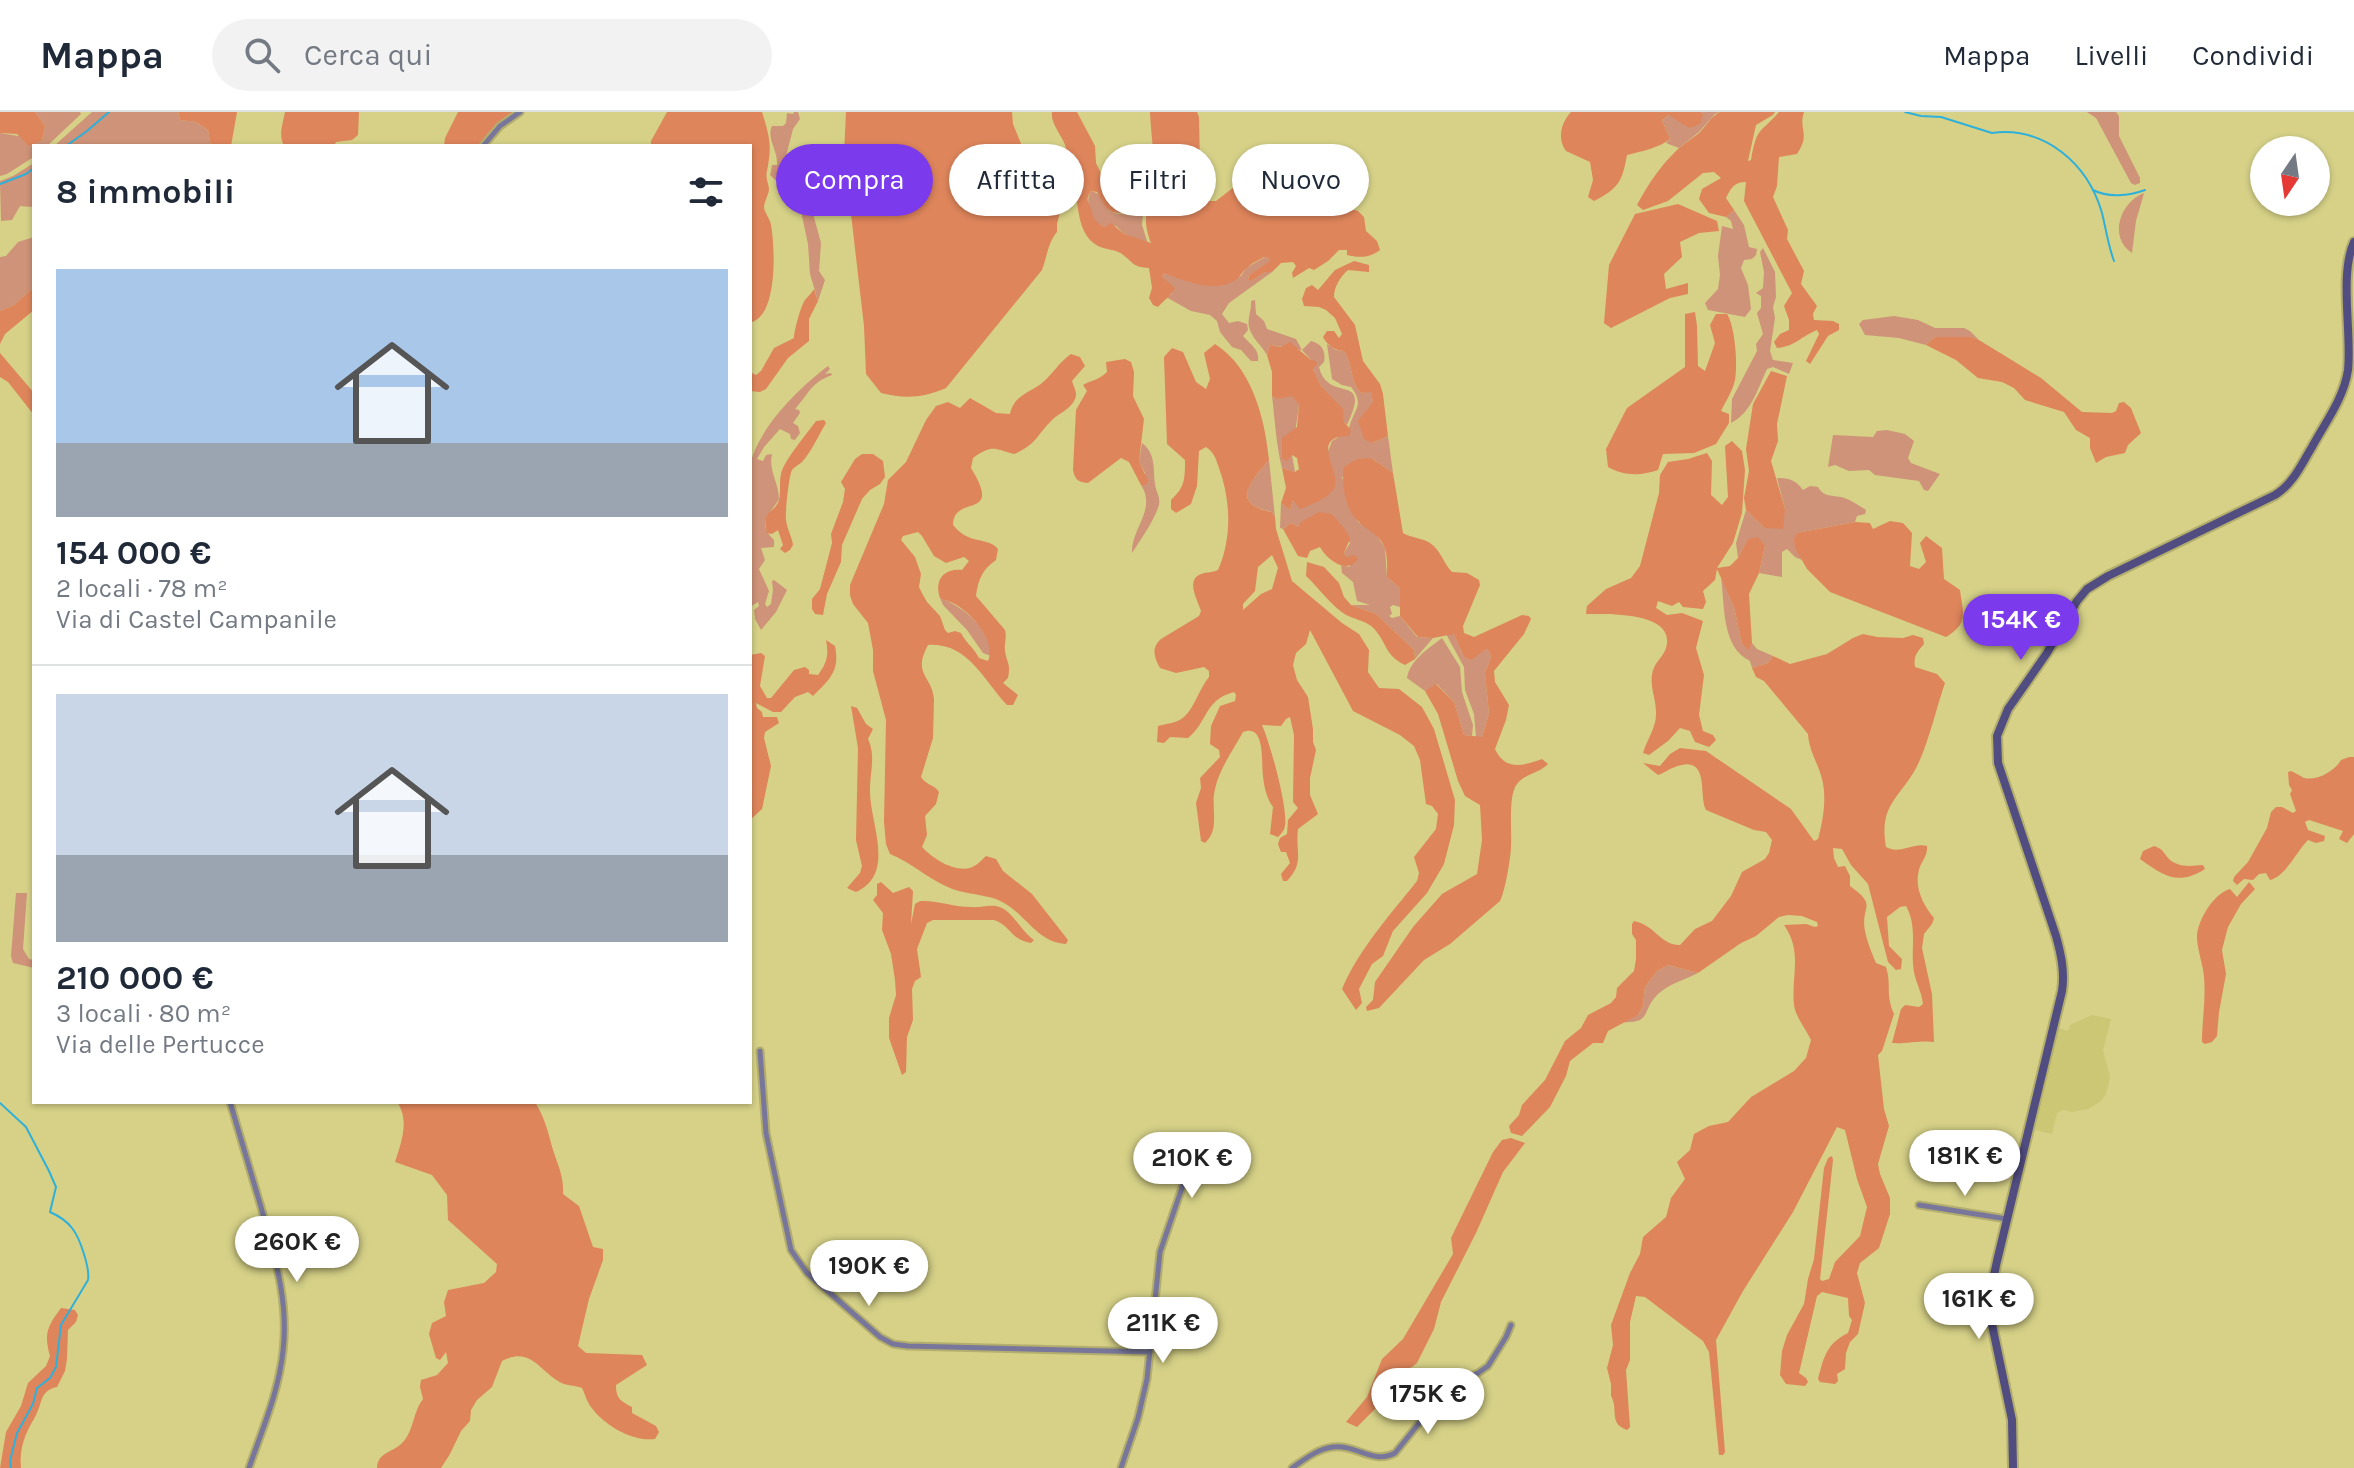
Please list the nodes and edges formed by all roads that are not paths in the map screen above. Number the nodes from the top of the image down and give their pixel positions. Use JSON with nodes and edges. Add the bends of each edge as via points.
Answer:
{"nodes":[{"id":1,"x":520,"y":112,"type":"edge"},
{"id":2,"x":485,"y":144,"type":"edge"},
{"id":3,"x":2354,"y":242,"type":"edge"},
{"id":4,"x":760,"y":1051,"type":"dead end"},
{"id":5,"x":231,"y":1104,"type":"edge"},
{"id":6,"x":1198,"y":1141,"type":"dead end"},
{"id":7,"x":1919,"y":1205,"type":"dead end"},
{"id":8,"x":2007,"y":1219,"type":"junction"},
{"id":9,"x":1511,"y":1325,"type":"dead end"},
{"id":10,"x":1150,"y":1352,"type":"junction"},
{"id":11,"x":249,"y":1468,"type":"edge"},
{"id":12,"x":1121,"y":1468,"type":"edge"},
{"id":13,"x":1292,"y":1468,"type":"edge"},
{"id":14,"x":2013,"y":1468,"type":"edge"}],
"edges":[{"from":1,"to":2,"type":"street"},
{"from":3,"to":8,"type":"street","via":[[2345,383],[2293,479],[2275,495],[2087,589],[2000,726],[1998,763],[2056,936],[2063,972]]},
{"from":4,"to":10,"type":"street","via":[[766,1133],[791,1250],[807,1273],[880,1337],[908,1346]]},
{"from":5,"to":11,"type":"street","via":[[276,1260],[284,1311],[278,1376]]},
{"from":6,"to":10,"type":"street","via":[[1160,1252]]},
{"from":7,"to":8,"type":"street"},
{"from":8,"to":14,"type":"street","via":[[1989,1308],[2012,1420]]},
{"from":9,"to":13,"type":"street","via":[[1488,1366],[1449,1386],[1393,1454],[1377,1458],[1331,1447]]},
{"from":10,"to":12,"type":"street","via":[[1143,1397]]}]}
